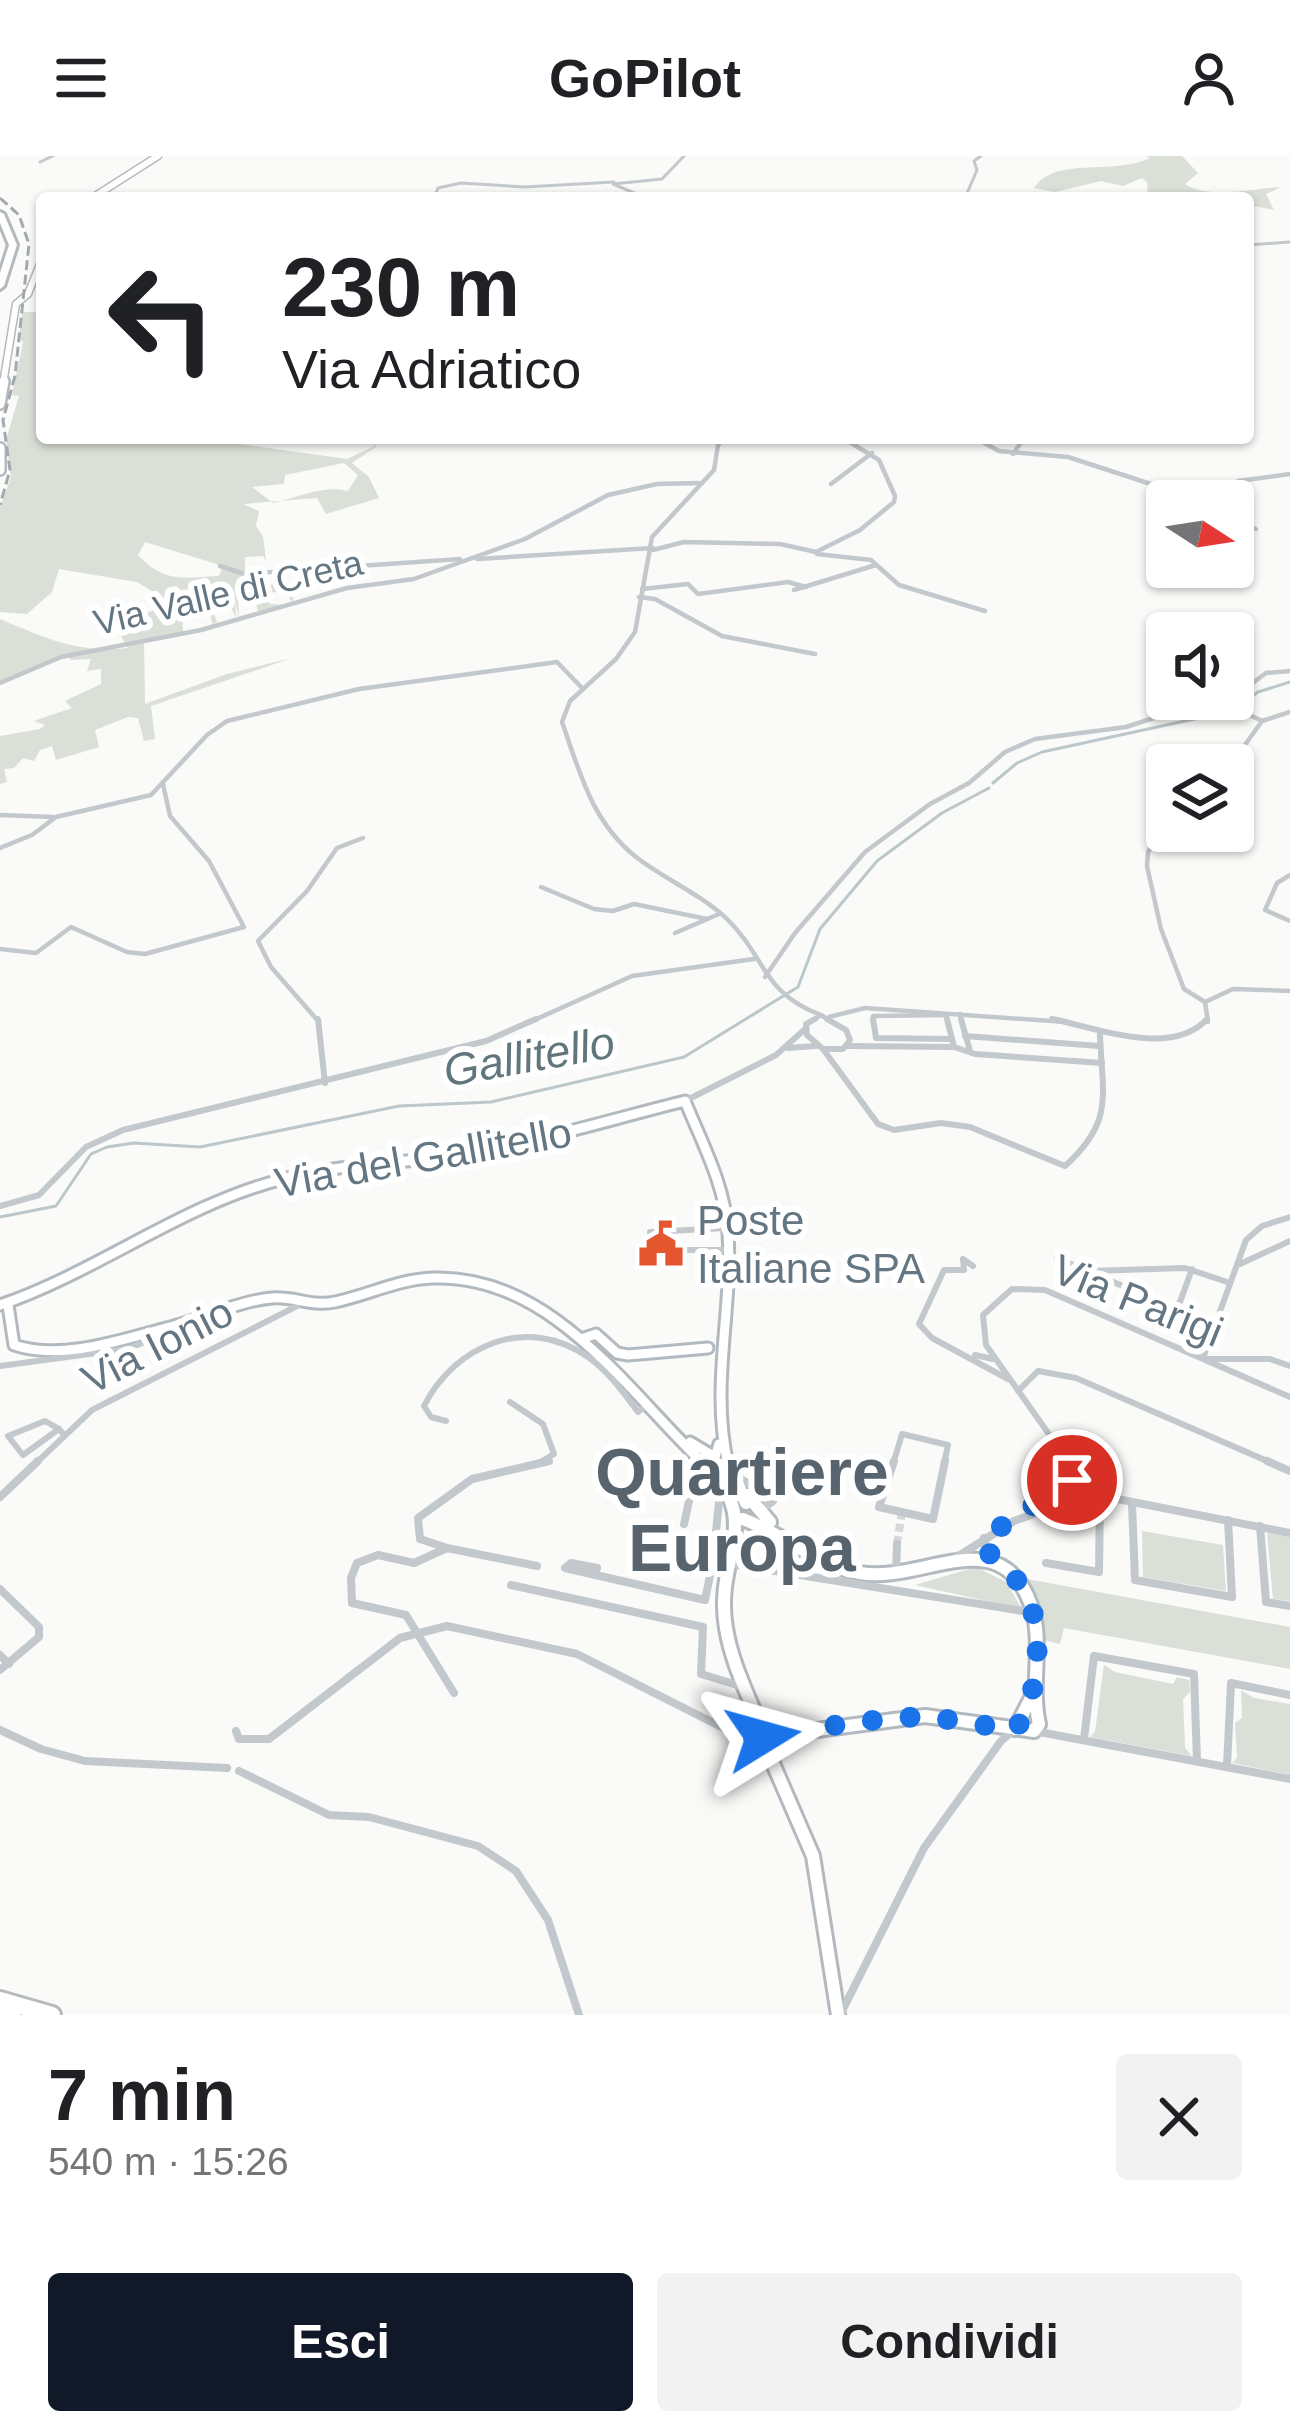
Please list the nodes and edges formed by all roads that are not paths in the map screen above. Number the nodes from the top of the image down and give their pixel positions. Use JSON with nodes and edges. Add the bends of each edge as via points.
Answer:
{"nodes":[{"id":1,"x":53,"y":156,"type":"edge"},
{"id":2,"x":158,"y":156,"type":"edge"},
{"id":3,"x":684,"y":156,"type":"edge"},
{"id":4,"x":981,"y":156,"type":"edge"},
{"id":5,"x":40,"y":162,"type":"dead end"},
{"id":6,"x":614,"y":182,"type":"junction"},
{"id":7,"x":101,"y":192,"type":"edge"},
{"id":8,"x":436,"y":192,"type":"edge"},
{"id":9,"x":634,"y":192,"type":"edge"},
{"id":10,"x":968,"y":192,"type":"edge"},
{"id":11,"x":0,"y":217,"type":"edge"},
{"id":12,"x":1290,"y":242,"type":"edge"},
{"id":13,"x":1254,"y":244,"type":"edge"},
{"id":14,"x":0,"y":275,"type":"edge"},
{"id":15,"x":36,"y":275,"type":"edge"},
{"id":16,"x":0,"y":286,"type":"edge"},
{"id":17,"x":0,"y":404,"type":"edge"},
{"id":18,"x":719,"y":444,"type":"edge"},
{"id":19,"x":855,"y":444,"type":"edge"},
{"id":20,"x":983,"y":444,"type":"edge"},
{"id":21,"x":1020,"y":444,"type":"edge"},
{"id":22,"x":0,"y":448,"type":"edge"},
{"id":23,"x":872,"y":453,"type":"junction"},
{"id":24,"x":1013,"y":454,"type":"junction"},
{"id":25,"x":0,"y":470,"type":"edge"},
{"id":26,"x":1290,"y":474,"type":"edge"},
{"id":27,"x":1240,"y":480,"type":"edge"},
{"id":28,"x":702,"y":483,"type":"junction"},
{"id":29,"x":1146,"y":483,"type":"edge"},
{"id":30,"x":831,"y":484,"type":"dead end"},
{"id":31,"x":653,"y":548,"type":"junction"},
{"id":32,"x":808,"y":552,"type":"junction"},
{"id":33,"x":468,"y":559,"type":"junction"},
{"id":34,"x":878,"y":565,"type":"junction"},
{"id":35,"x":220,"y":566,"type":"dead end"},
{"id":36,"x":806,"y":587,"type":"junction"},
{"id":37,"x":794,"y":590,"type":"dead end"},
{"id":38,"x":640,"y":593,"type":"junction"},
{"id":39,"x":985,"y":611,"type":"dead end"},
{"id":40,"x":815,"y":654,"type":"dead end"},
{"id":41,"x":1290,"y":671,"type":"edge"},
{"id":42,"x":0,"y":682,"type":"edge"},
{"id":43,"x":1254,"y":684,"type":"edge"},
{"id":44,"x":584,"y":689,"type":"junction"},
{"id":45,"x":1290,"y":712,"type":"edge"},
{"id":46,"x":1254,"y":718,"type":"edge"},
{"id":47,"x":1147,"y":720,"type":"edge"},
{"id":48,"x":1262,"y":721,"type":"junction"},
{"id":49,"x":1246,"y":744,"type":"edge"},
{"id":50,"x":163,"y":784,"type":"junction"},
{"id":51,"x":0,"y":815,"type":"edge"},
{"id":52,"x":56,"y":817,"type":"junction"},
{"id":53,"x":363,"y":838,"type":"dead end"},
{"id":54,"x":0,"y":848,"type":"edge"},
{"id":55,"x":1148,"y":852,"type":"edge"},
{"id":56,"x":1290,"y":875,"type":"edge"},
{"id":57,"x":541,"y":887,"type":"dead end"},
{"id":58,"x":719,"y":914,"type":"junction"},
{"id":59,"x":707,"y":919,"type":"junction"},
{"id":60,"x":1290,"y":921,"type":"edge"},
{"id":61,"x":675,"y":933,"type":"dead end"},
{"id":62,"x":0,"y":950,"type":"edge"},
{"id":63,"x":754,"y":958,"type":"junction"},
{"id":64,"x":765,"y":977,"type":"junction"},
{"id":65,"x":1290,"y":991,"type":"edge"},
{"id":66,"x":1205,"y":1002,"type":"junction"},
{"id":67,"x":794,"y":1006,"type":"junction"},
{"id":68,"x":856,"y":1009,"type":"junction"},
{"id":69,"x":921,"y":1012,"type":"junction"},
{"id":70,"x":960,"y":1012,"type":"junction"},
{"id":71,"x":825,"y":1016,"type":"junction"},
{"id":72,"x":805,"y":1028,"type":"junction"},
{"id":73,"x":848,"y":1032,"type":"junction"},
{"id":74,"x":1100,"y":1032,"type":"junction"},
{"id":75,"x":965,"y":1036,"type":"junction"},
{"id":76,"x":953,"y":1043,"type":"junction"},
{"id":77,"x":873,"y":1044,"type":"junction"},
{"id":78,"x":1100,"y":1046,"type":"junction"},
{"id":79,"x":820,"y":1048,"type":"junction"},
{"id":80,"x":845,"y":1048,"type":"junction"},
{"id":81,"x":784,"y":1049,"type":"junction"},
{"id":82,"x":970,"y":1051,"type":"junction"},
{"id":83,"x":1102,"y":1063,"type":"junction"},
{"id":84,"x":843,"y":1066,"type":"junction"},
{"id":85,"x":325,"y":1084,"type":"junction"},
{"id":86,"x":685,"y":1101,"type":"junction"},
{"id":87,"x":0,"y":1206,"type":"edge"},
{"id":88,"x":1290,"y":1217,"type":"edge"},
{"id":89,"x":725,"y":1228,"type":"junction"},
{"id":90,"x":1290,"y":1241,"type":"edge"},
{"id":91,"x":726,"y":1250,"type":"junction"},
{"id":92,"x":1058,"y":1258,"type":"dead end"},
{"id":93,"x":973,"y":1266,"type":"dead end"},
{"id":94,"x":1237,"y":1266,"type":"junction"},
{"id":95,"x":1192,"y":1269,"type":"junction"},
{"id":96,"x":1087,"y":1271,"type":"junction"},
{"id":97,"x":1231,"y":1284,"type":"junction"},
{"id":98,"x":4,"y":1305,"type":"edge"},
{"id":99,"x":297,"y":1306,"type":"junction"},
{"id":100,"x":200,"y":1319,"type":"junction"},
{"id":101,"x":4,"y":1325,"type":"edge"},
{"id":102,"x":725,"y":1327,"type":"junction"},
{"id":103,"x":580,"y":1339,"type":"junction"},
{"id":104,"x":984,"y":1340,"type":"junction"},
{"id":105,"x":704,"y":1348,"type":"junction"},
{"id":106,"x":976,"y":1358,"type":"junction"},
{"id":107,"x":1203,"y":1359,"type":"junction"},
{"id":108,"x":997,"y":1360,"type":"junction"},
{"id":109,"x":723,"y":1364,"type":"junction"},
{"id":110,"x":0,"y":1366,"type":"edge"},
{"id":111,"x":1290,"y":1366,"type":"edge"},
{"id":112,"x":1011,"y":1380,"type":"junction"},
{"id":113,"x":1018,"y":1391,"type":"junction"},
{"id":114,"x":1290,"y":1397,"type":"edge"},
{"id":115,"x":510,"y":1402,"type":"dead end"},
{"id":116,"x":648,"y":1404,"type":"junction"},
{"id":117,"x":446,"y":1420,"type":"dead end"},
{"id":118,"x":61,"y":1432,"type":"junction"},
{"id":119,"x":676,"y":1432,"type":"junction"},
{"id":120,"x":4,"y":1437,"type":"edge"},
{"id":121,"x":715,"y":1454,"type":"junction"},
{"id":122,"x":1070,"y":1463,"type":"junction"},
{"id":123,"x":1290,"y":1471,"type":"edge"},
{"id":124,"x":1066,"y":1483,"type":"junction"},
{"id":125,"x":1085,"y":1488,"type":"junction"},
{"id":126,"x":1100,"y":1496,"type":"junction"},
{"id":127,"x":0,"y":1497,"type":"edge"},
{"id":128,"x":1076,"y":1499,"type":"junction"},
{"id":129,"x":1132,"y":1504,"type":"junction"},
{"id":130,"x":1034,"y":1508,"type":"junction"},
{"id":131,"x":748,"y":1514,"type":"junction"},
{"id":132,"x":933,"y":1519,"type":"joint"},
{"id":133,"x":1228,"y":1520,"type":"junction"},
{"id":134,"x":684,"y":1523,"type":"dead end"},
{"id":135,"x":1260,"y":1526,"type":"junction"},
{"id":136,"x":1290,"y":1533,"type":"edge"},
{"id":137,"x":984,"y":1538,"type":"junction"},
{"id":138,"x":897,"y":1544,"type":"tunnel mouth"},
{"id":139,"x":447,"y":1548,"type":"junction"},
{"id":140,"x":957,"y":1557,"type":"junction"},
{"id":141,"x":713,"y":1561,"type":"junction"},
{"id":142,"x":996,"y":1562,"type":"junction"},
{"id":143,"x":728,"y":1563,"type":"junction"},
{"id":144,"x":1046,"y":1563,"type":"dead end"},
{"id":145,"x":537,"y":1566,"type":"dead end"},
{"id":146,"x":597,"y":1568,"type":"dead end"},
{"id":147,"x":896,"y":1575,"type":"junction"},
{"id":148,"x":511,"y":1585,"type":"dead end"},
{"id":149,"x":0,"y":1589,"type":"edge"},
{"id":150,"x":1290,"y":1606,"type":"edge"},
{"id":151,"x":1033,"y":1613,"type":"junction"},
{"id":152,"x":417,"y":1632,"type":"junction"},
{"id":153,"x":0,"y":1654,"type":"edge"},
{"id":154,"x":4,"y":1667,"type":"edge"},
{"id":155,"x":747,"y":1688,"type":"junction"},
{"id":156,"x":454,"y":1693,"type":"dead end"},
{"id":157,"x":1290,"y":1695,"type":"edge"},
{"id":158,"x":756,"y":1713,"type":"junction"},
{"id":159,"x":1028,"y":1724,"type":"junction"},
{"id":160,"x":0,"y":1730,"type":"edge"},
{"id":161,"x":236,"y":1732,"type":"dead end"},
{"id":162,"x":801,"y":1732,"type":"junction"},
{"id":163,"x":1084,"y":1739,"type":"junction"},
{"id":164,"x":771,"y":1742,"type":"junction"},
{"id":165,"x":1197,"y":1761,"type":"junction"},
{"id":166,"x":1227,"y":1766,"type":"junction"},
{"id":167,"x":1290,"y":1779,"type":"edge"},
{"id":168,"x":0,"y":2000,"type":"edge"},
{"id":169,"x":0,"y":2012,"type":"edge"},
{"id":170,"x":12,"y":2015,"type":"edge"},
{"id":171,"x":52,"y":2015,"type":"edge"},
{"id":172,"x":579,"y":2015,"type":"edge"},
{"id":173,"x":839,"y":2015,"type":"edge"}],
"edges":[{"from":1,"to":5,"type":"street"},
{"from":2,"to":7,"type":"main road"},
{"from":3,"to":6,"type":"street","via":[[662,179]]},
{"from":4,"to":10,"type":"street"},
{"from":6,"to":8,"type":"street","via":[[452,184]]},
{"from":6,"to":9,"type":"street"},
{"from":11,"to":14,"type":"highway","via":[[10,245]]},
{"from":11,"to":16,"type":"highway","via":[[14,245]]},
{"from":12,"to":13,"type":"street"},
{"from":15,"to":17,"type":"main road","via":[[16,304]]},
{"from":18,"to":28,"type":"street","via":[[715,470]]},
{"from":19,"to":23,"type":"street"},
{"from":20,"to":24,"type":"street"},
{"from":21,"to":24,"type":"street"},
{"from":22,"to":25,"type":"main road"},
{"from":23,"to":30,"type":"street"},
{"from":23,"to":32,"type":"street","via":[[894,502],[860,530]]},
{"from":24,"to":29,"type":"street","via":[[1068,457]]},
{"from":26,"to":27,"type":"street"},
{"from":28,"to":31,"type":"street","via":[[655,532]]},
{"from":28,"to":33,"type":"street","name":"Via Valle di Creta","via":[[608,495]]},
{"from":31,"to":32,"type":"street","via":[[780,544]]},
{"from":31,"to":33,"type":"street"},
{"from":31,"to":38,"type":"street"},
{"from":32,"to":34,"type":"street"},
{"from":33,"to":35,"type":"street","name":"Via Valle di Creta","via":[[244,574]]},
{"from":33,"to":42,"type":"street","name":"Via Valle di Creta","via":[[414,579],[62,657]]},
{"from":34,"to":36,"type":"street"},
{"from":34,"to":39,"type":"street","via":[[896,584]]},
{"from":36,"to":37,"type":"street"},
{"from":36,"to":38,"type":"street","via":[[788,582],[698,594],[688,584]]},
{"from":38,"to":40,"type":"street","via":[[711,632]]},
{"from":38,"to":44,"type":"street","via":[[628,644]]},
{"from":41,"to":43,"type":"street"},
{"from":44,"to":50,"type":"street","via":[[557,662],[334,694],[227,721]]},
{"from":44,"to":58,"type":"street","via":[[562,722],[594,813],[633,855]]},
{"from":45,"to":48,"type":"street"},
{"from":46,"to":48,"type":"street"},
{"from":47,"to":64,"type":"street","via":[[1035,739],[1005,752],[866,852]]},
{"from":48,"to":49,"type":"street"},
{"from":50,"to":52,"type":"street","via":[[140,800]]},
{"from":50,"to":62,"type":"street","via":[[170,816],[208,861],[244,927],[148,954],[71,927],[40,952]]},
{"from":51,"to":52,"type":"street"},
{"from":52,"to":54,"type":"street"},
{"from":53,"to":85,"type":"street","via":[[337,848],[258,941],[319,1020]]},
{"from":55,"to":66,"type":"street","via":[[1161,929],[1184,989]]},
{"from":56,"to":60,"type":"street","via":[[1274,887],[1265,910]]},
{"from":57,"to":59,"type":"street","via":[[604,911],[634,904]]},
{"from":58,"to":59,"type":"street"},
{"from":58,"to":63,"type":"street"},
{"from":59,"to":61,"type":"street"},
{"from":63,"to":64,"type":"street"},
{"from":63,"to":85,"type":"street","via":[[632,976],[505,1035]]},
{"from":64,"to":67,"type":"street"},
{"from":65,"to":66,"type":"street","via":[[1238,989]]},
{"from":66,"to":74,"type":"street","via":[[1208,1022],[1171,1036]]},
{"from":67,"to":71,"type":"street"},
{"from":67,"to":72,"type":"street"},
{"from":68,"to":69,"type":"street"},
{"from":68,"to":71,"type":"street"},
{"from":68,"to":73,"type":"street"},
{"from":69,"to":70,"type":"street"},
{"from":69,"to":76,"type":"street","via":[[946,1015]]},
{"from":69,"to":76,"type":"street","via":[[873,1016],[876,1037]]},
{"from":70,"to":74,"type":"street","via":[[1045,1018]]},
{"from":70,"to":75,"type":"street"},
{"from":71,"to":72,"type":"street","name":"Via del Gallitello"},
{"from":71,"to":73,"type":"street"},
{"from":72,"to":79,"type":"street"},
{"from":72,"to":81,"type":"street","name":"Via del Gallitello"},
{"from":73,"to":77,"type":"street"},
{"from":73,"to":80,"type":"street"},
{"from":74,"to":78,"type":"street"},
{"from":75,"to":78,"type":"street"},
{"from":75,"to":82,"type":"street"},
{"from":76,"to":77,"type":"street"},
{"from":76,"to":82,"type":"street"},
{"from":77,"to":80,"type":"street","name":"Via del Gallitello"},
{"from":78,"to":83,"type":"street"},
{"from":79,"to":80,"type":"street","name":"Via del Gallitello"},
{"from":79,"to":81,"type":"street","name":"Via del Gallitello"},
{"from":79,"to":84,"type":"street"},
{"from":80,"to":84,"type":"street"},
{"from":81,"to":86,"type":"street","name":"Via del Gallitello"},
{"from":82,"to":83,"type":"street"},
{"from":83,"to":84,"type":"street","via":[[1107,1114],[1065,1166],[968,1128],[879,1125]]},
{"from":85,"to":87,"type":"street","via":[[123,1130],[86,1148],[39,1195]]},
{"from":86,"to":89,"type":"street","via":[[723,1196]]},
{"from":86,"to":98,"type":"street","name":"Via del Gallitello","via":[[464,1154],[281,1179]]},
{"from":88,"to":94,"type":"street","via":[[1255,1230]]},
{"from":89,"to":91,"type":"street"},
{"from":89,"to":91,"type":"street","via":[[650,1232],[650,1250]]},
{"from":90,"to":94,"type":"street"},
{"from":91,"to":102,"type":"street"},
{"from":92,"to":96,"type":"street"},
{"from":93,"to":106,"type":"street","via":[[964,1259],[964,1270],[944,1270],[920,1319],[928,1336]]},
{"from":94,"to":97,"type":"street"},
{"from":95,"to":96,"type":"street"},
{"from":95,"to":96,"type":"street","via":[[1172,1307]]},
{"from":95,"to":97,"type":"street"},
{"from":97,"to":107,"type":"street"},
{"from":98,"to":101,"type":"street"},
{"from":99,"to":100,"type":"street","via":[[273,1298]]},
{"from":99,"to":103,"type":"street","via":[[444,1278],[538,1309]]},
{"from":99,"to":118,"type":"street","name":"Via Ionio"},
{"from":100,"to":101,"type":"street","via":[[35,1355],[17,1350]]},
{"from":100,"to":110,"type":"street","name":"Via Ionio","via":[[93,1354]]},
{"from":102,"to":105,"type":"street","via":[[718,1343]]},
{"from":102,"to":109,"type":"street"},
{"from":103,"to":105,"type":"street","via":[[596,1334],[617,1353],[649,1357]]},
{"from":103,"to":116,"type":"street"},
{"from":104,"to":106,"type":"street"},
{"from":104,"to":107,"type":"street","name":"Via Parigi","via":[[983,1315],[1025,1286]]},
{"from":104,"to":108,"type":"street"},
{"from":105,"to":109,"type":"street","via":[[721,1352]]},
{"from":106,"to":108,"type":"street"},
{"from":106,"to":112,"type":"street"},
{"from":107,"to":111,"type":"street"},
{"from":107,"to":114,"type":"street","name":"Via Parigi"},
{"from":108,"to":112,"type":"street"},
{"from":109,"to":121,"type":"street"},
{"from":112,"to":113,"type":"street"},
{"from":113,"to":122,"type":"street"},
{"from":113,"to":123,"type":"street","via":[[1038,1371],[1076,1378]]},
{"from":115,"to":139,"type":"street","via":[[543,1424],[554,1454],[472,1479],[418,1518],[420,1539]]},
{"from":116,"to":117,"type":"street","via":[[638,1412],[579,1351],[523,1337],[481,1345],[441,1374],[424,1406]]},
{"from":116,"to":119,"type":"street"},
{"from":118,"to":120,"type":"street","via":[[45,1421]]},
{"from":118,"to":120,"type":"street","via":[[23,1455]]},
{"from":118,"to":127,"type":"street","name":"Via Ionio"},
{"from":119,"to":121,"type":"street"},
{"from":119,"to":121,"type":"street"},
{"from":121,"to":131,"type":"street"},
{"from":121,"to":131,"type":"street"},
{"from":122,"to":124,"type":"street"},
{"from":122,"to":125,"type":"street"},
{"from":124,"to":125,"type":"street","via":[[1076,1479]]},
{"from":124,"to":128,"type":"street"},
{"from":124,"to":130,"type":"street"},
{"from":125,"to":126,"type":"street"},
{"from":125,"to":128,"type":"street"},
{"from":126,"to":129,"type":"street"},
{"from":126,"to":144,"type":"street","via":[[1099,1572]]},
{"from":128,"to":130,"type":"street"},
{"from":129,"to":133,"type":"street"},
{"from":129,"to":133,"type":"street","via":[[1135,1580],[1232,1597]]},
{"from":130,"to":137,"type":"street"},
{"from":131,"to":143,"type":"street"},
{"from":131,"to":147,"type":"street","via":[[830,1564]]},
{"from":132,"to":132,"type":"street","via":[[948,1445],[902,1434],[879,1507]]},
{"from":133,"to":135,"type":"street"},
{"from":134,"to":141,"type":"street","via":[[693,1483],[720,1492]]},
{"from":135,"to":136,"type":"street"},
{"from":135,"to":150,"type":"street","via":[[1266,1602]]},
{"from":137,"to":140,"type":"street"},
{"from":137,"to":142,"type":"street"},
{"from":138,"to":147,"type":"street"},
{"from":139,"to":145,"type":"street"},
{"from":139,"to":152,"type":"street","via":[[414,1562],[367,1556],[351,1578],[352,1603],[401,1612]]},
{"from":140,"to":142,"type":"street"},
{"from":140,"to":147,"type":"street"},
{"from":141,"to":143,"type":"street"},
{"from":141,"to":146,"type":"street","via":[[705,1600],[565,1568]]},
{"from":142,"to":151,"type":"street","via":[[1024,1589]]},
{"from":143,"to":151,"type":"street"},
{"from":143,"to":155,"type":"street","via":[[725,1623]]},
{"from":148,"to":155,"type":"street","via":[[703,1627],[701,1674]]},
{"from":149,"to":154,"type":"street","via":[[39,1628],[33,1646]]},
{"from":151,"to":159,"type":"street"},
{"from":152,"to":156,"type":"street"},
{"from":152,"to":161,"type":"street","via":[[268,1739],[239,1739]]},
{"from":152,"to":164,"type":"street","via":[[475,1629],[577,1654]]},
{"from":153,"to":154,"type":"street"},
{"from":155,"to":158,"type":"street"},
{"from":157,"to":166,"type":"street","via":[[1231,1683]]},
{"from":158,"to":162,"type":"street"},
{"from":158,"to":164,"type":"street"},
{"from":159,"to":162,"type":"street","via":[[925,1716]]},
{"from":159,"to":163,"type":"street"},
{"from":159,"to":173,"type":"street","via":[[1001,1741],[924,1848]]},
{"from":160,"to":172,"type":"street","via":[[29,1747],[113,1765],[186,1762],[233,1770],[329,1815],[369,1816],[478,1846],[516,1871],[548,1920]]},
{"from":162,"to":164,"type":"street"},
{"from":163,"to":165,"type":"street"},
{"from":163,"to":165,"type":"street","via":[[1094,1656],[1194,1674]]},
{"from":164,"to":173,"type":"street","via":[[813,1856]]},
{"from":165,"to":166,"type":"street"},
{"from":166,"to":167,"type":"street"},
{"from":168,"to":171,"type":"main road"},
{"from":169,"to":170,"type":"main road"}]}
